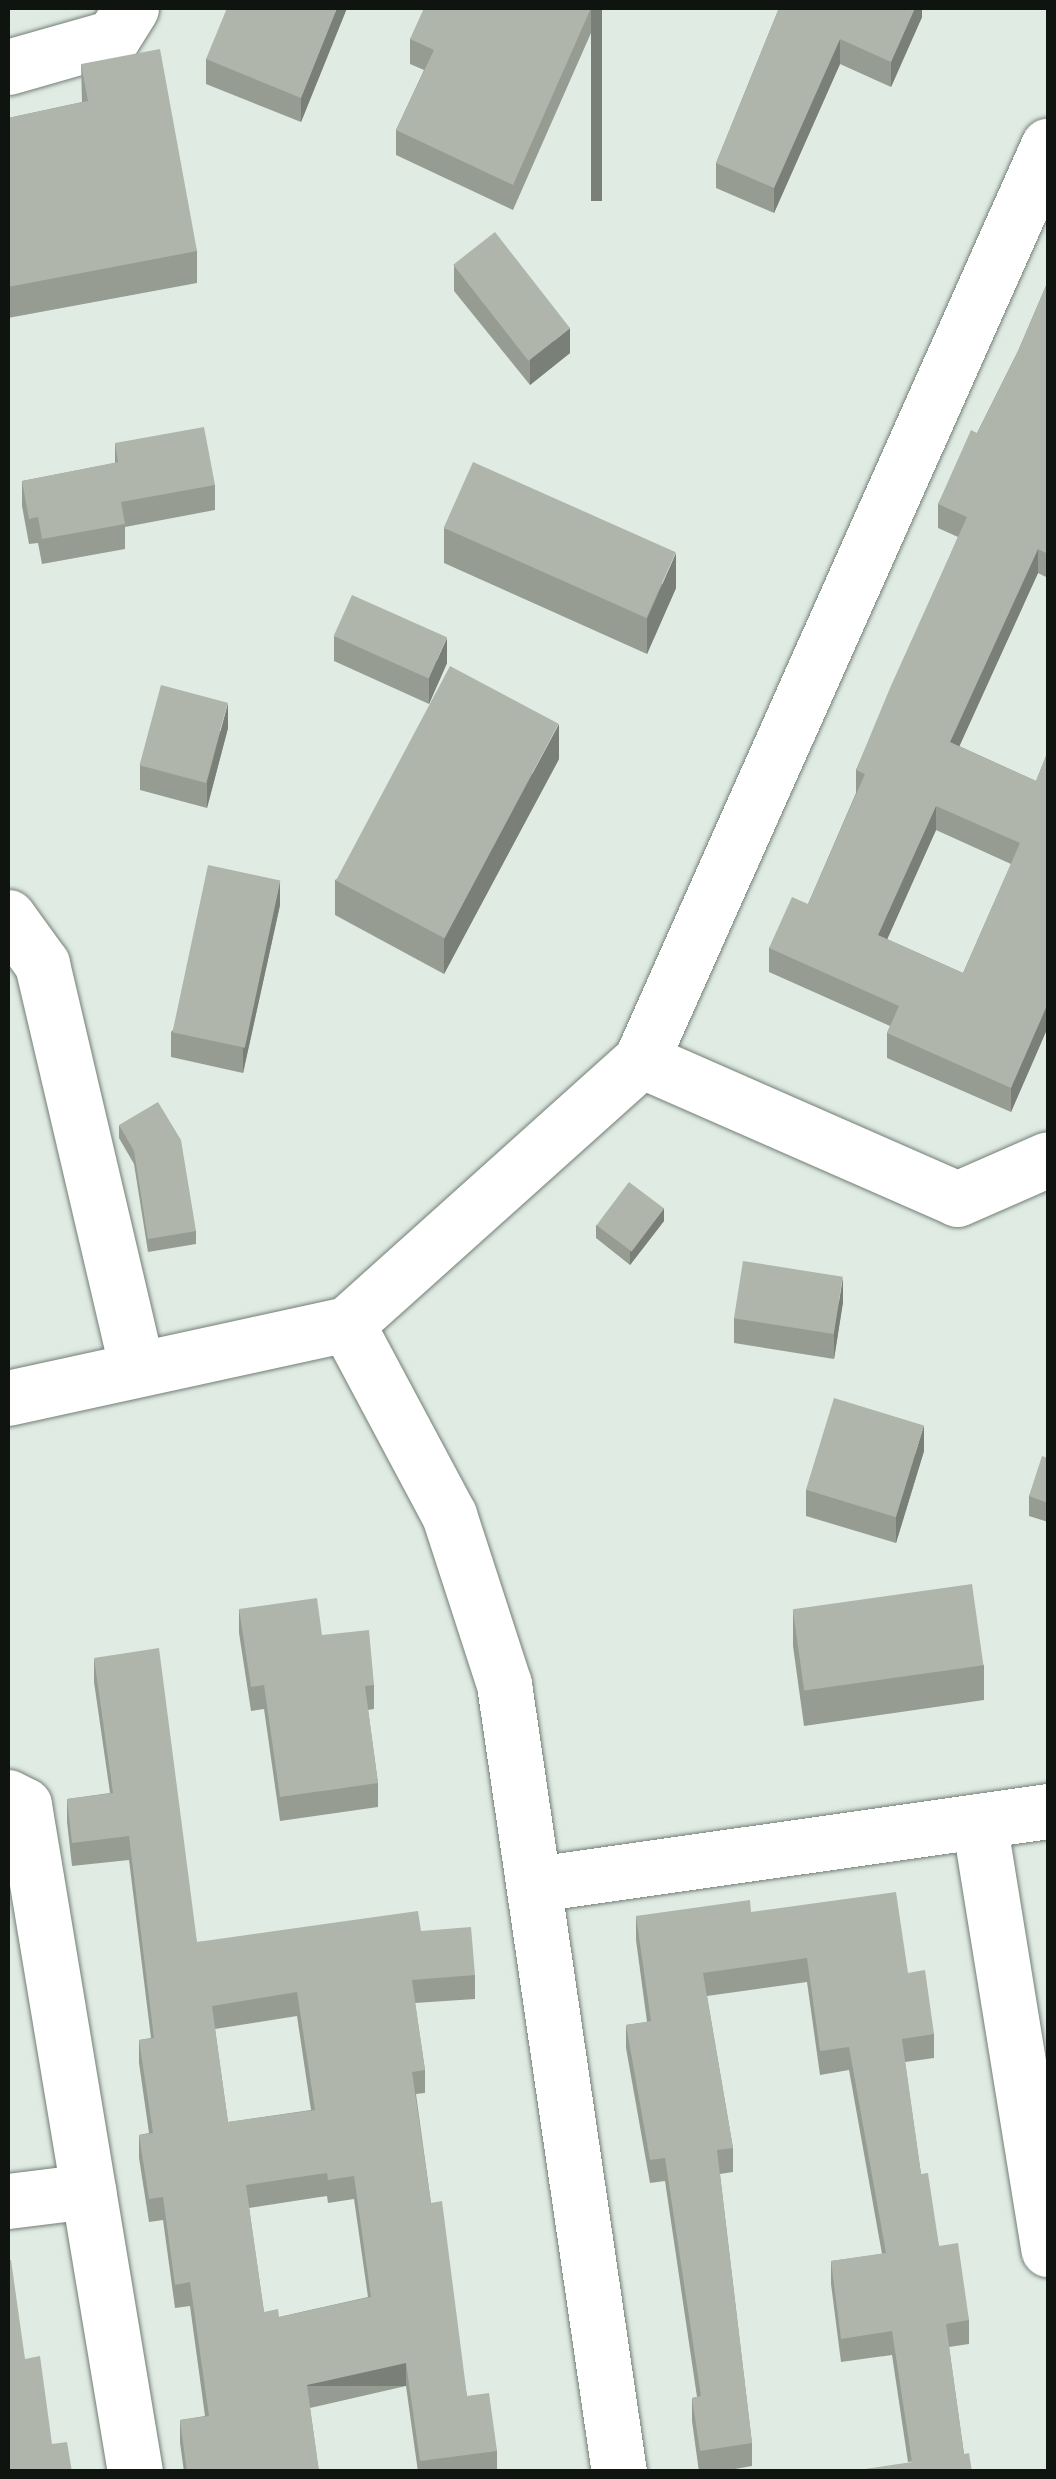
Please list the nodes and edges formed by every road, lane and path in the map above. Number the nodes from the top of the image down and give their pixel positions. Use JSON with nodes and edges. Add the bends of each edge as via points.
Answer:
{"nodes":[{"id":1,"x":132,"y":8,"type":"edge"},
{"id":2,"x":8,"y":67,"type":"edge"},
{"id":3,"x":1048,"y":146,"type":"edge"},
{"id":4,"x":8,"y":917,"type":"edge"},
{"id":5,"x":641,"y":1060,"type":"junction"},
{"id":6,"x":1048,"y":1159,"type":"edge"},
{"id":7,"x":347,"y":1324,"type":"junction"},
{"id":8,"x":137,"y":1368,"type":"junction"},
{"id":9,"x":8,"y":1398,"type":"edge"},
{"id":10,"x":8,"y":1797,"type":"edge"},
{"id":11,"x":1048,"y":1810,"type":"edge"},
{"id":12,"x":979,"y":1821,"type":"junction"},
{"id":13,"x":536,"y":1884,"type":"junction"},
{"id":14,"x":88,"y":2191,"type":"junction"},
{"id":15,"x":8,"y":2201,"type":"edge"},
{"id":16,"x":1048,"y":2249,"type":"edge"},
{"id":17,"x":135,"y":2472,"type":"edge"},
{"id":18,"x":619,"y":2472,"type":"edge"}],
"edges":[{"from":1,"to":2,"type":"street","via":[[112,37]]},
{"from":3,"to":5,"type":"street"},
{"from":4,"to":8,"type":"street","via":[[42,964]]},
{"from":5,"to":6,"type":"street","via":[[957,1199]]},
{"from":5,"to":7,"type":"street"},
{"from":7,"to":8,"type":"street"},
{"from":7,"to":13,"type":"street","via":[[449,1515],[504,1684]]},
{"from":8,"to":9,"type":"street"},
{"from":10,"to":14,"type":"street","via":[[24,1804]]},
{"from":11,"to":12,"type":"street"},
{"from":12,"to":13,"type":"street"},
{"from":12,"to":16,"type":"street"},
{"from":13,"to":18,"type":"street"},
{"from":14,"to":15,"type":"street"},
{"from":14,"to":17,"type":"street"}]}
